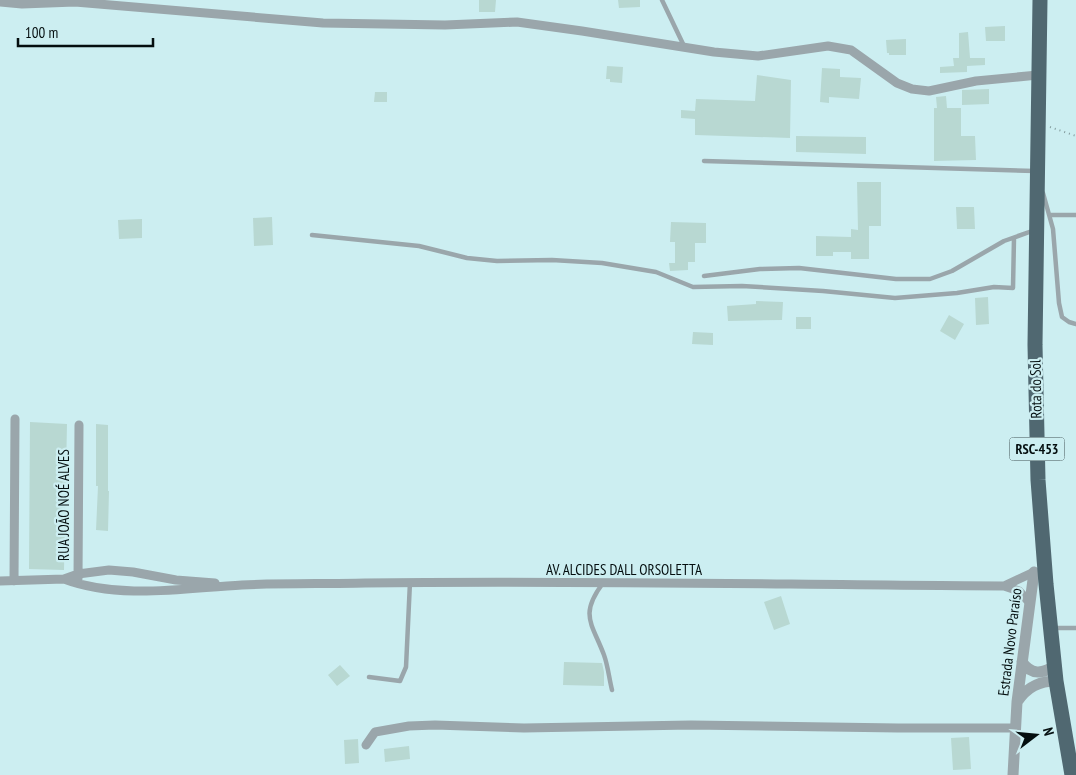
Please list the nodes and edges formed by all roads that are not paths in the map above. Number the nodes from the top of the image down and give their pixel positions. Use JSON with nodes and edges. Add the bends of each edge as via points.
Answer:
{"nodes":[{"id":1,"x":662,"y":0,"type":"edge"},
{"id":2,"x":1040,"y":0,"type":"edge"},
{"id":3,"x":0,"y":2,"type":"edge"},
{"id":4,"x":685,"y":48,"type":"junction"},
{"id":5,"x":1038,"y":75,"type":"junction"},
{"id":6,"x":704,"y":161,"type":"dead end"},
{"id":7,"x":1037,"y":174,"type":"junction"},
{"id":8,"x":1050,"y":215,"type":"junction"},
{"id":9,"x":1076,"y":215,"type":"edge"},
{"id":10,"x":1036,"y":229,"type":"junction"},
{"id":11,"x":312,"y":235,"type":"dead end"},
{"id":12,"x":1014,"y":238,"type":"junction"},
{"id":13,"x":704,"y":276,"type":"dead end"},
{"id":14,"x":1076,"y":324,"type":"edge"},
{"id":15,"x":15,"y":419,"type":"dead end"},
{"id":16,"x":78,"y":425,"type":"dead end"},
{"id":17,"x":1042,"y":534,"type":"junction"},
{"id":18,"x":1034,"y":572,"type":"junction"},
{"id":19,"x":78,"y":574,"type":"junction"},
{"id":20,"x":64,"y":579,"type":"junction"},
{"id":21,"x":0,"y":581,"type":"edge"},
{"id":22,"x":14,"y":581,"type":"junction"},
{"id":23,"x":410,"y":582,"type":"junction"},
{"id":24,"x":603,"y":583,"type":"junction"},
{"id":25,"x":78,"y":584,"type":"junction"},
{"id":26,"x":244,"y":585,"type":"junction"},
{"id":27,"x":1004,"y":586,"type":"junction"},
{"id":28,"x":1030,"y":603,"type":"junction"},
{"id":29,"x":1050,"y":628,"type":"junction"},
{"id":30,"x":1076,"y":628,"type":"edge"},
{"id":31,"x":1022,"y":662,"type":"junction"},
{"id":32,"x":1056,"y":674,"type":"junction"},
{"id":33,"x":369,"y":677,"type":"dead end"},
{"id":34,"x":612,"y":690,"type":"dead end"},
{"id":35,"x":1017,"y":702,"type":"junction"},
{"id":36,"x":1015,"y":728,"type":"junction"},
{"id":37,"x":366,"y":745,"type":"dead end"},
{"id":38,"x":1013,"y":775,"type":"edge"},
{"id":39,"x":1072,"y":775,"type":"edge"}],
"edges":[{"from":1,"to":4,"type":"lane"},
{"from":2,"to":5,"type":"highway","name":"Rota do Sol","number":"RSC-453"},
{"from":3,"to":4,"type":"street","via":[[75,2],[323,22],[445,25],[517,22]]},
{"from":4,"to":5,"type":"street","via":[[758,56],[828,46],[851,50],[897,84],[929,91],[976,81]]},
{"from":5,"to":7,"type":"highway","name":"Rota do Sol","number":"RSC-453"},
{"from":6,"to":7,"type":"lane"},
{"from":7,"to":8,"type":"lane"},
{"from":7,"to":10,"type":"highway","name":"Rota do Sol","number":"RSC-453"},
{"from":8,"to":9,"type":"lane"},
{"from":8,"to":14,"type":"lane","via":[[1058,302],[1062,317]]},
{"from":10,"to":12,"type":"lane"},
{"from":10,"to":17,"type":"highway","name":"Rota do Sol","number":"RSC-453","via":[[1035,345]]},
{"from":11,"to":12,"type":"lane","via":[[419,246],[467,258],[497,261],[602,263],[656,272],[693,287],[742,286],[895,298],[957,294],[994,287],[1012,288]]},
{"from":12,"to":13,"type":"lane","via":[[930,279],[896,279],[799,268],[760,268]]},
{"from":15,"to":22,"type":"street"},
{"from":16,"to":19,"type":"street","name":"RUA JOÃO NOÉ ALVES"},
{"from":17,"to":18,"type":"highway"},
{"from":17,"to":29,"type":"highway","name":"Rota do Sol","number":"RSC-453"},
{"from":18,"to":27,"type":"street"},
{"from":18,"to":28,"type":"street","name":"Estrada Novo Paraíso"},
{"from":19,"to":20,"type":"street"},
{"from":19,"to":25,"type":"street","name":"RUA JOÃO NOÉ ALVES"},
{"from":19,"to":26,"type":"street","via":[[109,570],[176,580]]},
{"from":20,"to":22,"type":"street"},
{"from":20,"to":25,"type":"street"},
{"from":21,"to":22,"type":"street"},
{"from":23,"to":24,"type":"street","name":"AV. ALCIDES DALL ORSOLETTA"},
{"from":23,"to":26,"type":"street","name":"AV. ALCIDES DALL ORSOLETTA"},
{"from":23,"to":33,"type":"lane","via":[[406,667],[400,681]]},
{"from":24,"to":27,"type":"street","name":"AV. ALCIDES DALL ORSOLETTA"},
{"from":24,"to":34,"type":"lane","via":[[592,598],[589,618],[605,657]]},
{"from":25,"to":26,"type":"street","via":[[142,590]]},
{"from":27,"to":28,"type":"street","via":[[1019,591]]},
{"from":28,"to":31,"type":"street","name":"Estrada Novo Paraíso"},
{"from":29,"to":30,"type":"lane"},
{"from":29,"to":32,"type":"highway","name":"Rota do Sol","number":"RSC-453"},
{"from":31,"to":32,"type":"street","via":[[1036,673],[1048,671]]},
{"from":31,"to":35,"type":"street","name":"Estrada Novo Paraíso"},
{"from":32,"to":35,"type":"street","via":[[1029,688]]},
{"from":32,"to":39,"type":"highway","name":"Rota do Sol","number":"RSC-453"},
{"from":35,"to":36,"type":"street","name":"Estrada Novo Paraíso"},
{"from":36,"to":37,"type":"street","via":[[409,726],[375,732]]},
{"from":36,"to":38,"type":"street","name":"Estrada Novo Paraíso"}]}
